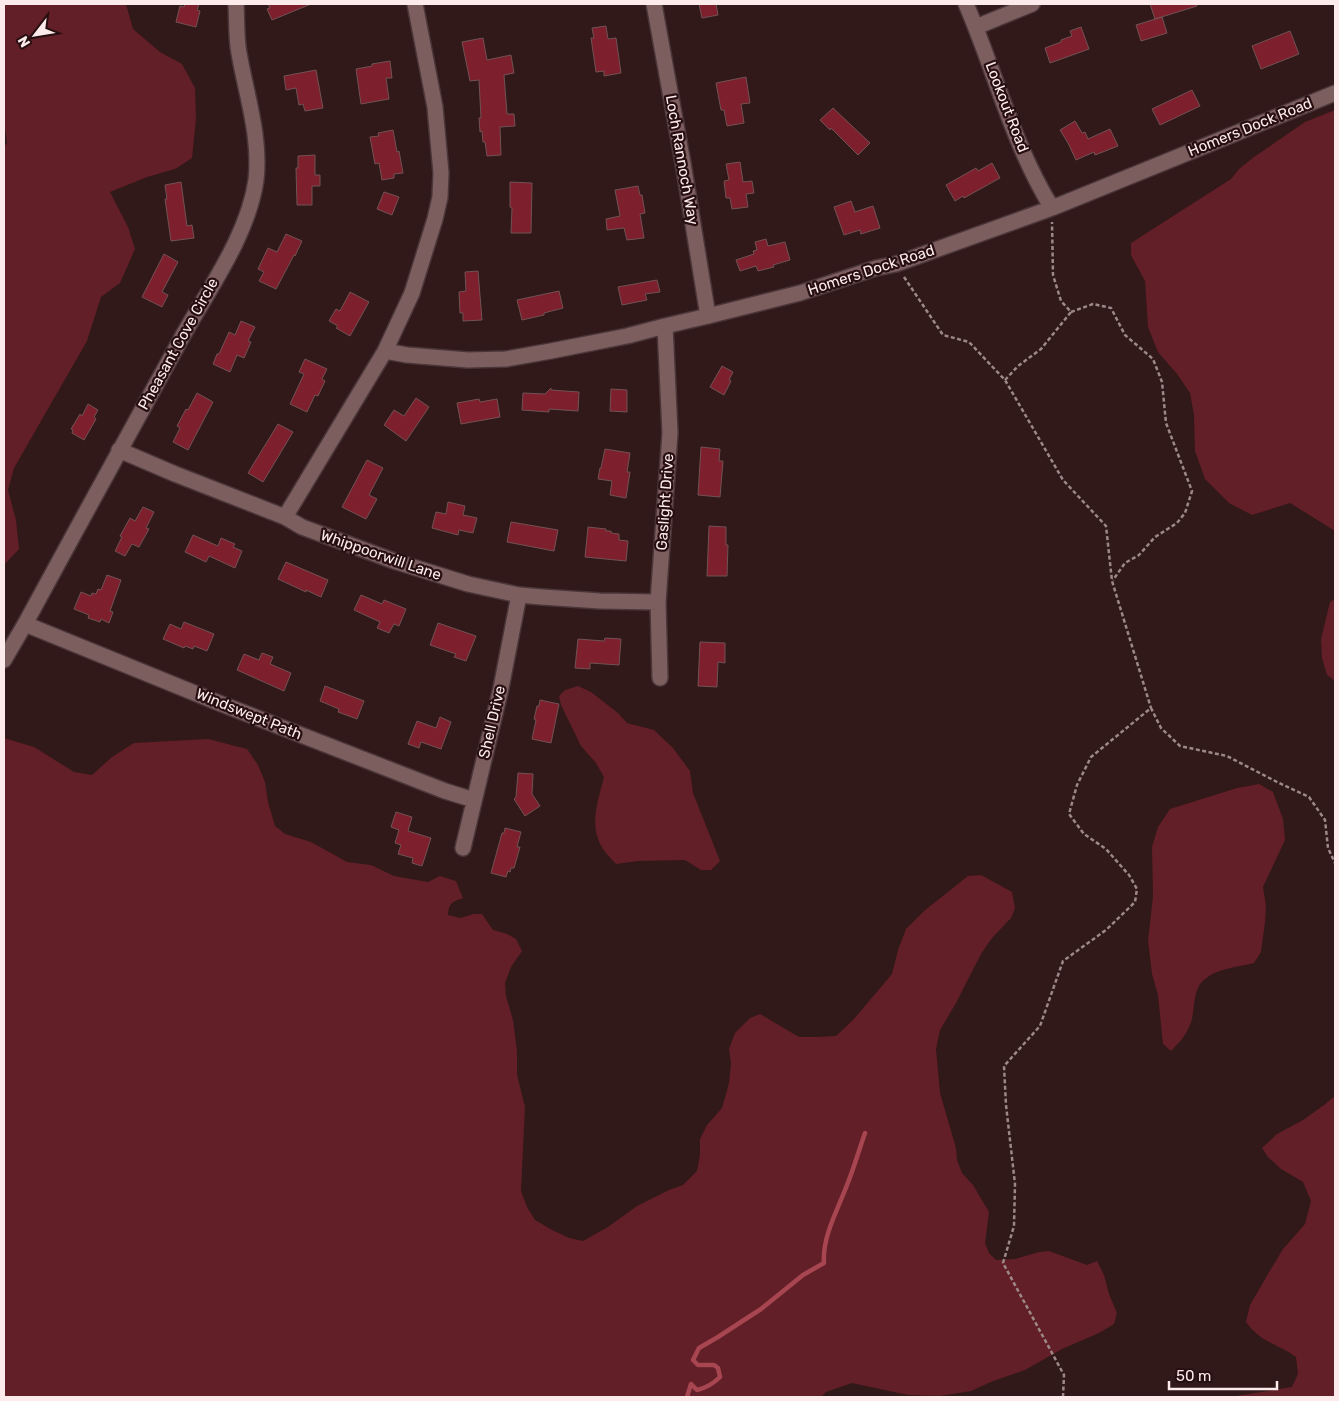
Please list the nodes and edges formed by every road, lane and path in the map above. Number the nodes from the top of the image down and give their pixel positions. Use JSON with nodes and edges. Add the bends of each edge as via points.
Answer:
{"nodes":[{"id":1,"x":236,"y":4,"type":"edge"},
{"id":2,"x":415,"y":4,"type":"edge"},
{"id":3,"x":654,"y":4,"type":"edge"},
{"id":4,"x":966,"y":4,"type":"edge"},
{"id":5,"x":1032,"y":4,"type":"edge"},
{"id":6,"x":976,"y":27,"type":"junction"},
{"id":7,"x":1335,"y":93,"type":"edge"},
{"id":8,"x":1052,"y":208,"type":"junction"},
{"id":9,"x":896,"y":264,"type":"junction"},
{"id":10,"x":1071,"y":312,"type":"junction"},
{"id":11,"x":708,"y":316,"type":"junction"},
{"id":12,"x":664,"y":326,"type":"junction"},
{"id":13,"x":385,"y":351,"type":"junction"},
{"id":14,"x":1005,"y":380,"type":"junction"},
{"id":15,"x":119,"y":450,"type":"junction"},
{"id":16,"x":285,"y":517,"type":"junction"},
{"id":17,"x":1112,"y":581,"type":"junction"},
{"id":18,"x":519,"y":595,"type":"junction"},
{"id":19,"x":658,"y":602,"type":"junction"},
{"id":20,"x":25,"y":624,"type":"junction"},
{"id":21,"x":4,"y":660,"type":"edge"},
{"id":22,"x":660,"y":678,"type":"dead end"},
{"id":23,"x":1151,"y":708,"type":"junction"},
{"id":24,"x":474,"y":800,"type":"junction"},
{"id":25,"x":463,"y":848,"type":"dead end"},
{"id":26,"x":1335,"y":863,"type":"edge"},
{"id":27,"x":1063,"y":1397,"type":"edge"}],
"edges":[{"from":1,"to":15,"type":"street","name":"Pheasant Cove Circle","via":[[239,51],[257,160],[250,209],[235,242]]},
{"from":2,"to":13,"type":"street","via":[[435,108],[440,198],[412,293]]},
{"from":3,"to":11,"type":"street","name":"Loch Rannoch Way"},
{"from":4,"to":6,"type":"street","name":"Lookout Road"},
{"from":5,"to":6,"type":"street"},
{"from":6,"to":8,"type":"street","name":"Lookout Road","via":[[1018,139]]},
{"from":7,"to":8,"type":"street","name":"Homers Dock Road"},
{"from":8,"to":9,"type":"street","name":"Homers Dock Road"},
{"from":8,"to":10,"type":"path","via":[[1052,275],[1061,301]]},
{"from":9,"to":11,"type":"street","name":"Homers Dock Road"},
{"from":9,"to":14,"type":"path","via":[[943,335],[969,342]]},
{"from":10,"to":14,"type":"path","via":[[1041,349]]},
{"from":10,"to":17,"type":"path","via":[[1093,304],[1111,308],[1125,335],[1153,358],[1162,382],[1166,423],[1192,491],[1185,513],[1139,555],[1125,563]]},
{"from":11,"to":12,"type":"street","name":"Homers Dock Road"},
{"from":12,"to":13,"type":"street","name":"Homers Dock Road","via":[[506,359],[468,360]]},
{"from":12,"to":19,"type":"street","name":"Gaslight Drive","via":[[670,433]]},
{"from":13,"to":16,"type":"street"},
{"from":14,"to":17,"type":"path","via":[[1063,480],[1106,526]]},
{"from":15,"to":16,"type":"street","name":"Whippoorwill Lane"},
{"from":15,"to":20,"type":"street","name":"Pheasant Cove Circle"},
{"from":16,"to":18,"type":"street","name":"Whippoorwill Lane","via":[[302,527],[394,561],[468,584]]},
{"from":17,"to":23,"type":"path"},
{"from":18,"to":19,"type":"street","name":"Whippoorwill Lane"},
{"from":18,"to":24,"type":"street","name":"Shell Drive"},
{"from":19,"to":22,"type":"street","name":"Gaslight Drive"},
{"from":20,"to":21,"type":"street","name":"Pheasant Cove Circle"},
{"from":20,"to":24,"type":"street","name":"Windswept Path","via":[[219,703]]},
{"from":23,"to":26,"type":"path","via":[[1161,728],[1180,746],[1227,756],[1309,797],[1325,820],[1328,848]]},
{"from":23,"to":27,"type":"path","via":[[1091,757],[1077,785],[1069,814],[1084,834],[1106,849],[1129,875],[1137,889],[1135,902],[1106,930],[1064,961],[1040,1026],[1004,1066],[1016,1184],[1014,1226],[1003,1263],[1064,1375]]},
{"from":24,"to":25,"type":"street","name":"Shell Drive"}]}
